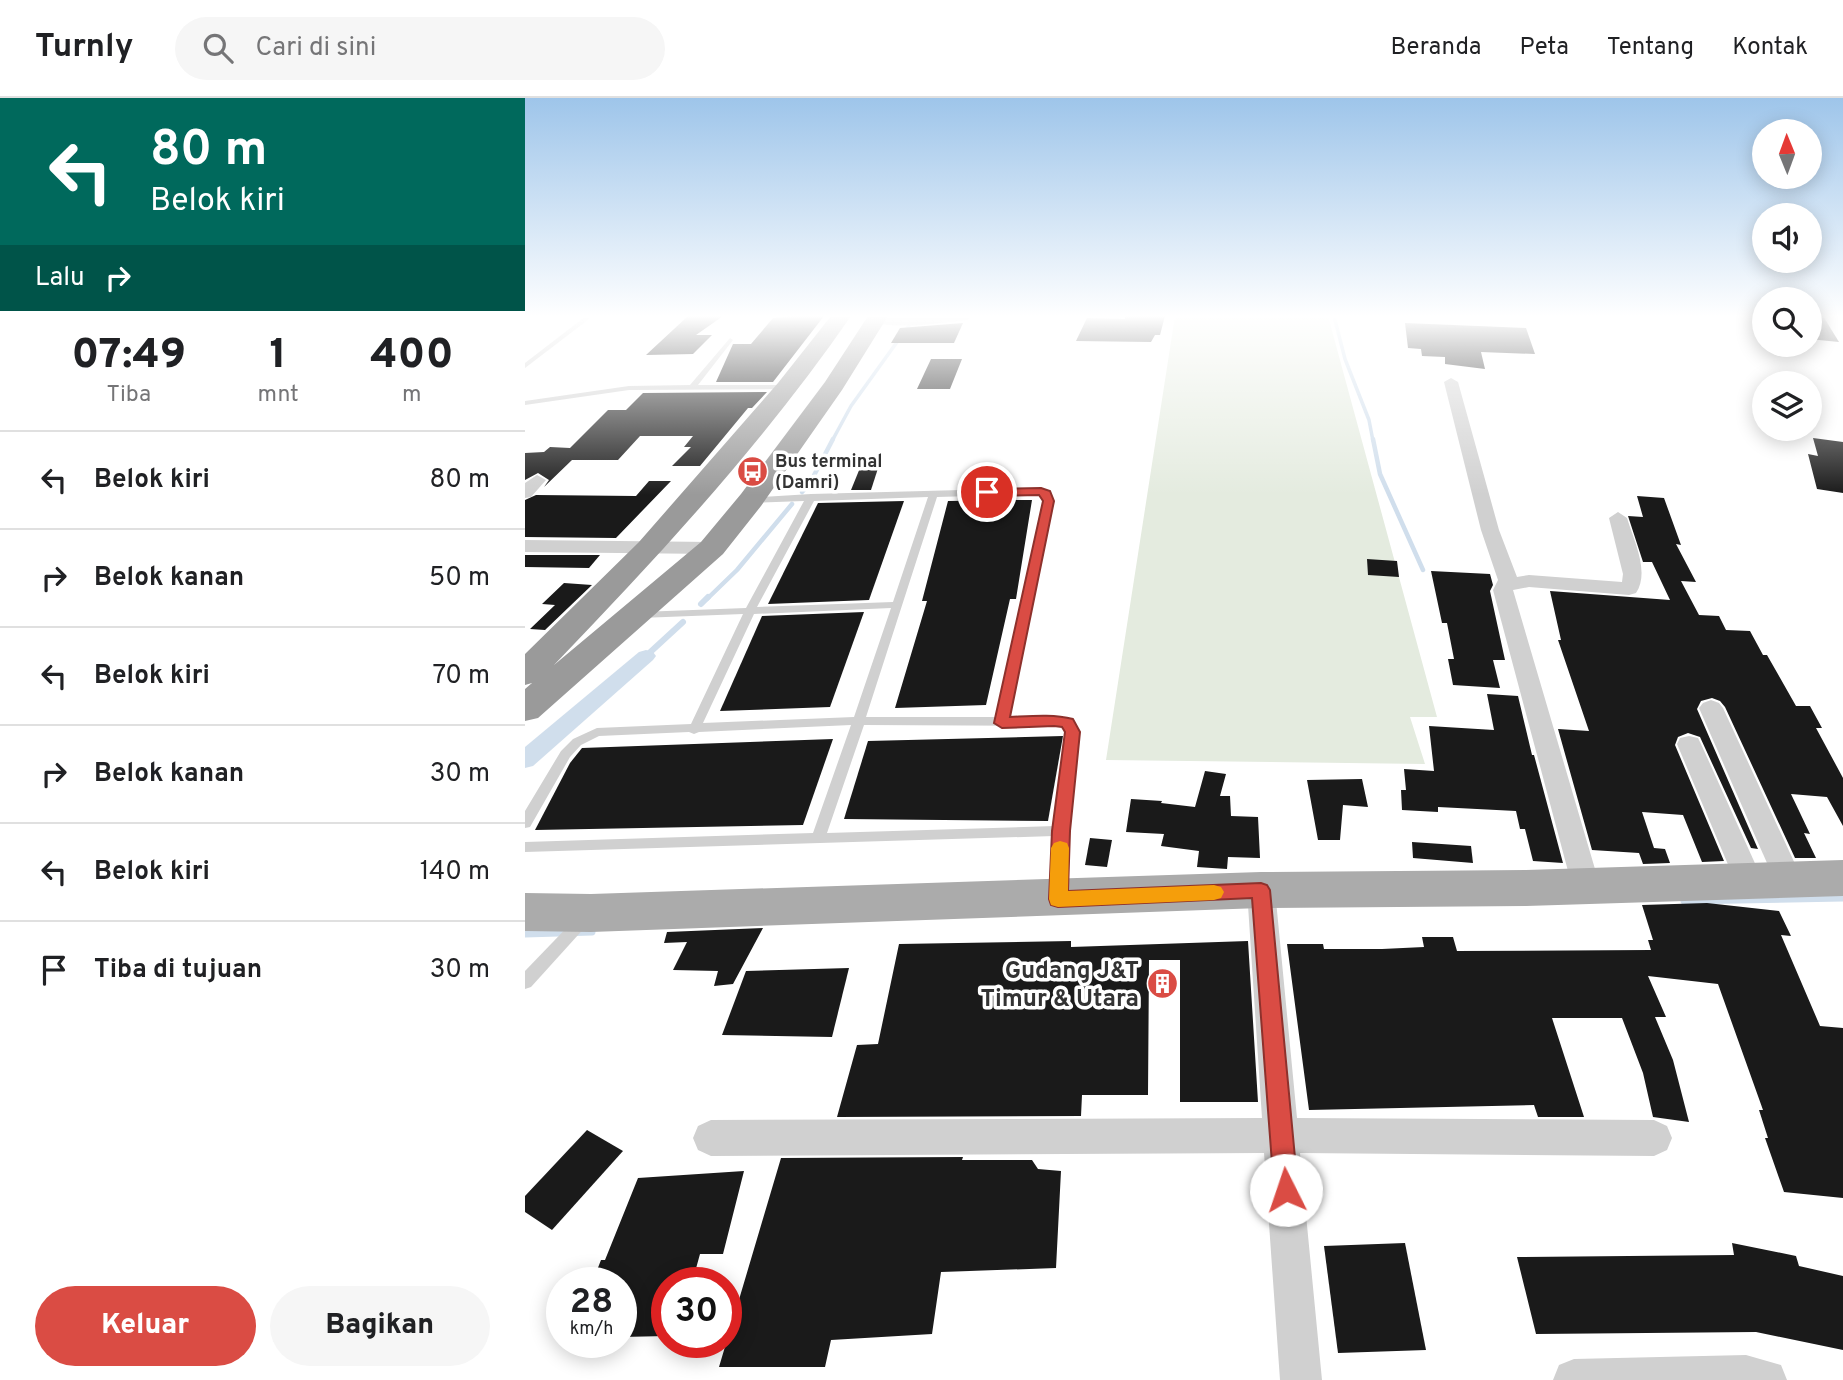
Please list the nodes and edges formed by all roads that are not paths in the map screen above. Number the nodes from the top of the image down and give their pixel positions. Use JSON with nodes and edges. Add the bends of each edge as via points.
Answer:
{"nodes":[{"id":1,"x":702,"y":376,"type":"edge"},
{"id":2,"x":795,"y":376,"type":"edge"},
{"id":3,"x":840,"y":376,"type":"edge"},
{"id":4,"x":1451,"y":382,"type":"dead end"},
{"id":5,"x":693,"y":387,"type":"junction"},
{"id":6,"x":787,"y":387,"type":"junction"},
{"id":7,"x":525,"y":403,"type":"edge"},
{"id":8,"x":933,"y":494,"type":"junction"},
{"id":9,"x":811,"y":498,"type":"junction"},
{"id":10,"x":751,"y":500,"type":"junction"},
{"id":11,"x":1618,"y":518,"type":"dead end"},
{"id":12,"x":525,"y":546,"type":"edge"},
{"id":13,"x":650,"y":548,"type":"junction"},
{"id":14,"x":712,"y":548,"type":"junction"},
{"id":15,"x":1509,"y":583,"type":"junction"},
{"id":16,"x":896,"y":605,"type":"junction"},
{"id":17,"x":750,"y":610,"type":"junction"},
{"id":18,"x":633,"y":615,"type":"junction"},
{"id":19,"x":542,"y":677,"type":"edge"},
{"id":20,"x":1711,"y":708,"type":"dead end"},
{"id":21,"x":525,"y":709,"type":"edge"},
{"id":22,"x":859,"y":721,"type":"junction"},
{"id":23,"x":1002,"y":723,"type":"junction"},
{"id":24,"x":694,"y":730,"type":"junction"},
{"id":25,"x":1689,"y":744,"type":"dead end"},
{"id":26,"x":525,"y":823,"type":"edge"},
{"id":27,"x":1061,"y":831,"type":"junction"},
{"id":28,"x":818,"y":839,"type":"junction"},
{"id":29,"x":525,"y":847,"type":"edge"},
{"id":30,"x":1843,"y":878,"type":"edge"},
{"id":31,"x":1768,"y":880,"type":"junction"},
{"id":32,"x":1586,"y":886,"type":"junction"},
{"id":33,"x":1261,"y":890,"type":"junction"},
{"id":34,"x":1058,"y":899,"type":"junction"},
{"id":35,"x":525,"y":912,"type":"edge"},
{"id":36,"x":591,"y":913,"type":"junction"},
{"id":37,"x":525,"y":982,"type":"edge"},
{"id":38,"x":1282,"y":1135,"type":"junction"},
{"id":39,"x":711,"y":1138,"type":"dead end"},
{"id":40,"x":1654,"y":1138,"type":"dead end"},
{"id":41,"x":1301,"y":1380,"type":"edge"},
{"id":42,"x":1574,"y":1380,"type":"edge"},
{"id":43,"x":1766,"y":1380,"type":"edge"}],
"edges":[{"from":1,"to":5,"type":"lane"},
{"from":2,"to":6,"type":"highway"},
{"from":3,"to":10,"type":"highway"},
{"from":4,"to":15,"type":"street","via":[[1490,530]]},
{"from":5,"to":6,"type":"lane"},
{"from":5,"to":7,"type":"lane","via":[[629,388]]},
{"from":6,"to":13,"type":"highway"},
{"from":8,"to":9,"type":"lane"},
{"from":8,"to":16,"type":"lane"},
{"from":8,"to":23,"type":"lane","via":[[1041,491],[1049,501]]},
{"from":9,"to":10,"type":"lane"},
{"from":9,"to":17,"type":"lane"},
{"from":10,"to":14,"type":"highway"},
{"from":11,"to":15,"type":"street","via":[[1633,575],[1629,589],[1565,582]]},
{"from":12,"to":13,"type":"street"},
{"from":13,"to":14,"type":"street"},
{"from":13,"to":19,"type":"highway"},
{"from":14,"to":18,"type":"highway"},
{"from":15,"to":32,"type":"street","via":[[1503,590]]},
{"from":16,"to":17,"type":"lane"},
{"from":16,"to":22,"type":"lane"},
{"from":17,"to":18,"type":"lane"},
{"from":17,"to":24,"type":"lane"},
{"from":18,"to":19,"type":"highway"},
{"from":19,"to":21,"type":"highway"},
{"from":20,"to":31,"type":"street"},
{"from":22,"to":23,"type":"lane"},
{"from":22,"to":24,"type":"lane"},
{"from":22,"to":28,"type":"lane"},
{"from":23,"to":27,"type":"lane","via":[[1068,723],[1072,732]]},
{"from":24,"to":26,"type":"lane","via":[[597,732],[577,742],[565,754]]},
{"from":25,"to":31,"type":"street"},
{"from":27,"to":28,"type":"lane"},
{"from":27,"to":34,"type":"lane"},
{"from":28,"to":29,"type":"lane"},
{"from":30,"to":31,"type":"main road"},
{"from":31,"to":32,"type":"main road"},
{"from":32,"to":33,"type":"main road"},
{"from":33,"to":34,"type":"main road"},
{"from":33,"to":38,"type":"street"},
{"from":34,"to":36,"type":"main road"},
{"from":35,"to":36,"type":"main road"},
{"from":36,"to":37,"type":"lane"},
{"from":38,"to":39,"type":"street"},
{"from":38,"to":40,"type":"street"},
{"from":38,"to":41,"type":"street"},
{"from":42,"to":43,"type":"street","via":[[1746,1376]]}]}
